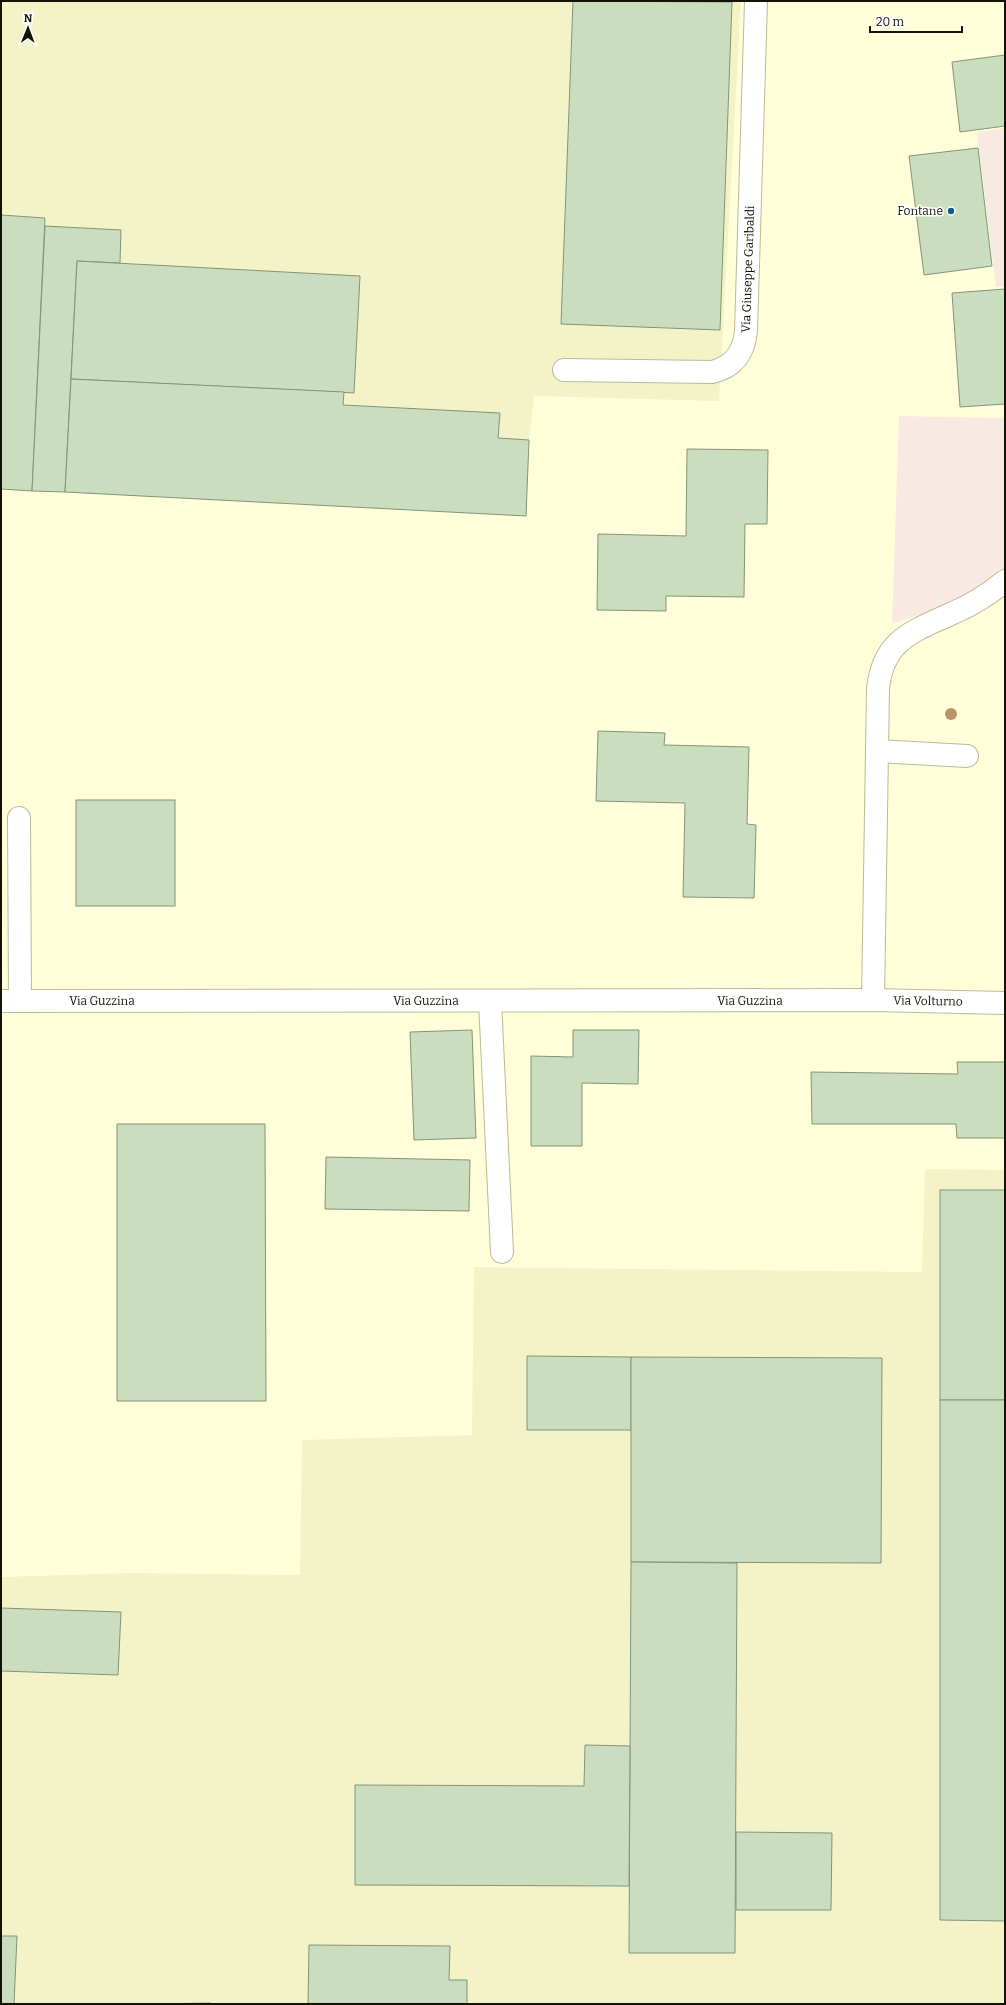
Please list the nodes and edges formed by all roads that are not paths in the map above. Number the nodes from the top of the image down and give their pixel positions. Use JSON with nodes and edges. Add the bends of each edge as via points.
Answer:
{"nodes":[{"id":1,"x":756,"y":1,"type":"edge"},
{"id":2,"x":564,"y":370,"type":"dead end"},
{"id":3,"x":1005,"y":581,"type":"edge"},
{"id":4,"x":877,"y":751,"type":"junction"},
{"id":5,"x":967,"y":756,"type":"dead end"},
{"id":6,"x":19,"y":818,"type":"dead end"},
{"id":7,"x":873,"y":1000,"type":"junction"},
{"id":8,"x":11,"y":1001,"type":"edge"},
{"id":9,"x":490,"y":1001,"type":"junction"},
{"id":10,"x":850,"y":1001,"type":"joint"},
{"id":11,"x":1005,"y":1003,"type":"edge"},
{"id":12,"x":502,"y":1252,"type":"dead end"}],
"edges":[{"from":1,"to":2,"type":"street","name":"Via Giuseppe Garibaldi","via":[[746,331],[739,356],[727,367],[712,372]]},
{"from":3,"to":4,"type":"street","via":[[986,596],[908,633],[898,642],[879,679]]},
{"from":4,"to":5,"type":"street"},
{"from":4,"to":7,"type":"street"},
{"from":6,"to":8,"type":"street"},
{"from":7,"to":10,"type":"street","name":"Via Volturno"},
{"from":7,"to":11,"type":"street","name":"Via Volturno"},
{"from":8,"to":9,"type":"street","name":"Via Guzzina"},
{"from":9,"to":10,"type":"street","name":"Via Guzzina"},
{"from":9,"to":12,"type":"street"}]}
